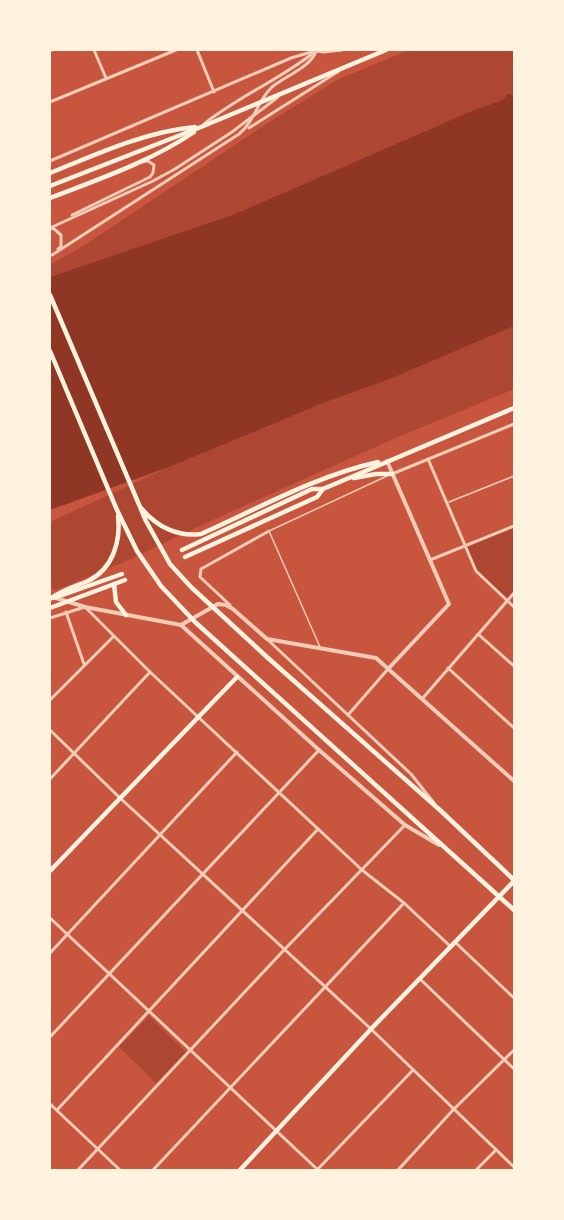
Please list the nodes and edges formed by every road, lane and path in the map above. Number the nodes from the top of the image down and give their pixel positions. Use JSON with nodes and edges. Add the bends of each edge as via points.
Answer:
{"nodes":[{"id":1,"x":94,"y":50,"type":"edge"},
{"id":2,"x":176,"y":50,"type":"edge"},
{"id":3,"x":197,"y":50,"type":"edge"},
{"id":4,"x":316,"y":50,"type":"edge"},
{"id":5,"x":342,"y":50,"type":"edge"},
{"id":6,"x":386,"y":50,"type":"edge"},
{"id":7,"x":357,"y":62,"type":"junction"},
{"id":8,"x":106,"y":79,"type":"junction"},
{"id":9,"x":296,"y":87,"type":"junction"},
{"id":10,"x":214,"y":92,"type":"junction"},
{"id":11,"x":50,"y":102,"type":"edge"},
{"id":12,"x":261,"y":102,"type":"junction"},
{"id":13,"x":255,"y":114,"type":"junction"},
{"id":14,"x":201,"y":127,"type":"junction"},
{"id":15,"x":239,"y":134,"type":"junction"},
{"id":16,"x":50,"y":161,"type":"edge"},
{"id":17,"x":140,"y":162,"type":"junction"},
{"id":18,"x":50,"y":172,"type":"edge"},
{"id":19,"x":50,"y":186,"type":"edge"},
{"id":20,"x":50,"y":200,"type":"edge"},
{"id":21,"x":50,"y":228,"type":"edge"},
{"id":22,"x":51,"y":255,"type":"edge"},
{"id":23,"x":50,"y":295,"type":"edge"},
{"id":24,"x":50,"y":351,"type":"edge"},
{"id":25,"x":514,"y":408,"type":"edge"},
{"id":26,"x":514,"y":424,"type":"edge"},
{"id":27,"x":428,"y":459,"type":"junction"},
{"id":28,"x":387,"y":460,"type":"junction"},
{"id":29,"x":392,"y":474,"type":"junction"},
{"id":30,"x":514,"y":476,"type":"edge"},
{"id":31,"x":343,"y":481,"type":"junction"},
{"id":32,"x":323,"y":489,"type":"junction"},
{"id":33,"x":138,"y":502,"type":"junction"},
{"id":34,"x":446,"y":503,"type":"junction"},
{"id":35,"x":117,"y":510,"type":"junction"},
{"id":36,"x":514,"y":526,"type":"edge"},
{"id":37,"x":269,"y":531,"type":"junction"},
{"id":38,"x":465,"y":546,"type":"junction"},
{"id":39,"x":182,"y":550,"type":"dead end"},
{"id":40,"x":185,"y":557,"type":"dead end"},
{"id":41,"x":430,"y":560,"type":"junction"},
{"id":42,"x":122,"y":574,"type":"dead end"},
{"id":43,"x":125,"y":580,"type":"dead end"},
{"id":44,"x":114,"y":584,"type":"junction"},
{"id":45,"x":514,"y":593,"type":"edge"},
{"id":46,"x":51,"y":599,"type":"edge"},
{"id":47,"x":508,"y":601,"type":"junction"},
{"id":48,"x":67,"y":602,"type":"junction"},
{"id":49,"x":85,"y":607,"type":"junction"},
{"id":50,"x":514,"y":607,"type":"edge"},
{"id":51,"x":50,"y":608,"type":"edge"},
{"id":52,"x":233,"y":609,"type":"junction"},
{"id":53,"x":66,"y":612,"type":"junction"},
{"id":54,"x":126,"y":615,"type":"junction"},
{"id":55,"x":50,"y":618,"type":"edge"},
{"id":56,"x":181,"y":625,"type":"junction"},
{"id":57,"x":478,"y":634,"type":"junction"},
{"id":58,"x":114,"y":636,"type":"junction"},
{"id":59,"x":267,"y":639,"type":"junction"},
{"id":60,"x":320,"y":648,"type":"junction"},
{"id":61,"x":84,"y":665,"type":"junction"},
{"id":62,"x":514,"y":666,"type":"edge"},
{"id":63,"x":448,"y":668,"type":"junction"},
{"id":64,"x":388,"y":669,"type":"junction"},
{"id":65,"x":150,"y":672,"type":"junction"},
{"id":66,"x":237,"y":677,"type":"junction"},
{"id":67,"x":422,"y":699,"type":"junction"},
{"id":68,"x":50,"y":700,"type":"edge"},
{"id":69,"x":348,"y":715,"type":"junction"},
{"id":70,"x":198,"y":717,"type":"junction"},
{"id":71,"x":514,"y":728,"type":"edge"},
{"id":72,"x":50,"y":730,"type":"edge"},
{"id":73,"x":319,"y":750,"type":"junction"},
{"id":74,"x":237,"y":752,"type":"junction"},
{"id":75,"x":74,"y":753,"type":"junction"},
{"id":76,"x":50,"y":779,"type":"edge"},
{"id":77,"x":514,"y":782,"type":"edge"},
{"id":78,"x":279,"y":792,"type":"junction"},
{"id":79,"x":119,"y":797,"type":"junction"},
{"id":80,"x":441,"y":812,"type":"junction"},
{"id":81,"x":405,"y":825,"type":"junction"},
{"id":82,"x":318,"y":829,"type":"junction"},
{"id":83,"x":159,"y":835,"type":"junction"},
{"id":84,"x":448,"y":850,"type":"junction"},
{"id":85,"x":362,"y":870,"type":"junction"},
{"id":86,"x":50,"y":871,"type":"edge"},
{"id":87,"x":201,"y":874,"type":"junction"},
{"id":88,"x":514,"y":880,"type":"edge"},
{"id":89,"x":500,"y":897,"type":"junction"},
{"id":90,"x":404,"y":903,"type":"junction"},
{"id":91,"x":514,"y":910,"type":"edge"},
{"id":92,"x":242,"y":911,"type":"junction"},
{"id":93,"x":50,"y":918,"type":"edge"},
{"id":94,"x":67,"y":934,"type":"junction"},
{"id":95,"x":456,"y":943,"type":"junction"},
{"id":96,"x":452,"y":948,"type":"junction"},
{"id":97,"x":284,"y":950,"type":"junction"},
{"id":98,"x":50,"y":953,"type":"edge"},
{"id":99,"x":108,"y":974,"type":"junction"},
{"id":100,"x":420,"y":979,"type":"junction"},
{"id":101,"x":324,"y":987,"type":"junction"},
{"id":102,"x":514,"y":998,"type":"edge"},
{"id":103,"x":149,"y":1011,"type":"junction"},
{"id":104,"x":370,"y":1029,"type":"junction"},
{"id":105,"x":50,"y":1037,"type":"edge"},
{"id":106,"x":190,"y":1050,"type":"junction"},
{"id":107,"x":514,"y":1050,"type":"edge"},
{"id":108,"x":505,"y":1060,"type":"junction"},
{"id":109,"x":514,"y":1069,"type":"edge"},
{"id":110,"x":413,"y":1070,"type":"junction"},
{"id":111,"x":230,"y":1088,"type":"junction"},
{"id":112,"x":50,"y":1104,"type":"edge"},
{"id":113,"x":57,"y":1110,"type":"junction"},
{"id":114,"x":453,"y":1110,"type":"junction"},
{"id":115,"x":276,"y":1131,"type":"junction"},
{"id":116,"x":98,"y":1149,"type":"junction"},
{"id":117,"x":496,"y":1150,"type":"junction"},
{"id":118,"x":514,"y":1167,"type":"edge"},
{"id":119,"x":78,"y":1170,"type":"edge"},
{"id":120,"x":120,"y":1170,"type":"edge"},
{"id":121,"x":153,"y":1170,"type":"edge"},
{"id":122,"x":240,"y":1170,"type":"edge"},
{"id":123,"x":318,"y":1170,"type":"edge"},
{"id":124,"x":398,"y":1170,"type":"edge"},
{"id":125,"x":476,"y":1170,"type":"edge"}],
"edges":[{"from":1,"to":8,"type":"street"},
{"from":2,"to":8,"type":"street"},
{"from":3,"to":10,"type":"street"},
{"from":4,"to":5,"type":"street"},
{"from":4,"to":10,"type":"street"},
{"from":4,"to":12,"type":"street","via":[[310,61],[271,88]]},
{"from":4,"to":14,"type":"street"},
{"from":6,"to":7,"type":"main road"},
{"from":7,"to":9,"type":"main road"},
{"from":7,"to":15,"type":"street"},
{"from":8,"to":11,"type":"street"},
{"from":9,"to":12,"type":"main road"},
{"from":9,"to":13,"type":"street"},
{"from":10,"to":16,"type":"street"},
{"from":12,"to":13,"type":"street"},
{"from":12,"to":14,"type":"main road"},
{"from":13,"to":15,"type":"street","via":[[248,128]]},
{"from":13,"to":21,"type":"street","via":[[165,175]]},
{"from":14,"to":17,"type":"main road"},
{"from":14,"to":18,"type":"main road","via":[[133,141]]},
{"from":14,"to":19,"type":"main road"},
{"from":15,"to":22,"type":"street"},
{"from":17,"to":20,"type":"main road"},
{"from":17,"to":21,"type":"street","via":[[154,165],[150,177]]},
{"from":21,"to":22,"type":"street","via":[[61,235],[61,247]]},
{"from":23,"to":33,"type":"main road"},
{"from":24,"to":35,"type":"main road"},
{"from":25,"to":28,"type":"main road"},
{"from":26,"to":27,"type":"street"},
{"from":27,"to":29,"type":"street"},
{"from":27,"to":34,"type":"street"},
{"from":28,"to":29,"type":"street"},
{"from":28,"to":31,"type":"main road"},
{"from":28,"to":33,"type":"main road","via":[[313,482],[201,534],[188,536],[168,529],[149,517]]},
{"from":29,"to":31,"type":"main road"},
{"from":29,"to":37,"type":"lane"},
{"from":29,"to":41,"type":"street"},
{"from":30,"to":34,"type":"lane"},
{"from":31,"to":32,"type":"main road"},
{"from":32,"to":39,"type":"main road","via":[[312,489]]},
{"from":32,"to":40,"type":"main road","via":[[317,497]]},
{"from":33,"to":80,"type":"main road","via":[[170,564],[191,587]]},
{"from":34,"to":38,"type":"street"},
{"from":35,"to":46,"type":"main road","via":[[115,548],[108,565],[91,579],[62,590]]},
{"from":35,"to":84,"type":"main road","via":[[143,563],[195,622]]},
{"from":36,"to":38,"type":"street"},
{"from":37,"to":52,"type":"street","via":[[201,569],[200,577]]},
{"from":37,"to":60,"type":"lane"},
{"from":38,"to":41,"type":"street"},
{"from":38,"to":47,"type":"street","via":[[476,571]]},
{"from":41,"to":64,"type":"street","via":[[449,604]]},
{"from":42,"to":46,"type":"main road"},
{"from":43,"to":44,"type":"main road"},
{"from":44,"to":48,"type":"main road"},
{"from":44,"to":54,"type":"main road","via":[[116,602]]},
{"from":45,"to":47,"type":"street"},
{"from":46,"to":48,"type":"street"},
{"from":47,"to":50,"type":"street"},
{"from":47,"to":57,"type":"street"},
{"from":48,"to":49,"type":"street"},
{"from":48,"to":51,"type":"main road"},
{"from":49,"to":53,"type":"street"},
{"from":49,"to":54,"type":"street"},
{"from":49,"to":58,"type":"street"},
{"from":52,"to":56,"type":"street","via":[[218,604]]},
{"from":52,"to":59,"type":"street"},
{"from":53,"to":55,"type":"street"},
{"from":53,"to":61,"type":"street"},
{"from":54,"to":56,"type":"street"},
{"from":56,"to":66,"type":"street"},
{"from":57,"to":62,"type":"street"},
{"from":57,"to":63,"type":"street"},
{"from":58,"to":61,"type":"street"},
{"from":58,"to":65,"type":"street"},
{"from":59,"to":60,"type":"street"},
{"from":59,"to":69,"type":"street"},
{"from":60,"to":64,"type":"street","via":[[376,658]]},
{"from":61,"to":68,"type":"street"},
{"from":63,"to":67,"type":"street"},
{"from":63,"to":71,"type":"street"},
{"from":64,"to":67,"type":"street"},
{"from":64,"to":69,"type":"street"},
{"from":65,"to":70,"type":"street"},
{"from":65,"to":75,"type":"street"},
{"from":66,"to":70,"type":"main road"},
{"from":66,"to":73,"type":"street"},
{"from":67,"to":77,"type":"street"},
{"from":69,"to":80,"type":"street","via":[[411,774]]},
{"from":70,"to":74,"type":"street"},
{"from":70,"to":79,"type":"main road"},
{"from":72,"to":75,"type":"street"},
{"from":73,"to":78,"type":"street"},
{"from":73,"to":81,"type":"street"},
{"from":74,"to":78,"type":"street"},
{"from":74,"to":83,"type":"street"},
{"from":75,"to":76,"type":"street"},
{"from":75,"to":79,"type":"street"},
{"from":78,"to":82,"type":"street"},
{"from":78,"to":87,"type":"street"},
{"from":79,"to":83,"type":"street"},
{"from":79,"to":86,"type":"main road"},
{"from":80,"to":88,"type":"main road"},
{"from":81,"to":84,"type":"street"},
{"from":81,"to":85,"type":"street"},
{"from":82,"to":85,"type":"street"},
{"from":82,"to":92,"type":"street"},
{"from":83,"to":87,"type":"street"},
{"from":83,"to":94,"type":"street"},
{"from":84,"to":89,"type":"main road"},
{"from":85,"to":90,"type":"street"},
{"from":85,"to":97,"type":"street"},
{"from":87,"to":92,"type":"street"},
{"from":87,"to":99,"type":"street"},
{"from":88,"to":89,"type":"main road"},
{"from":89,"to":91,"type":"main road"},
{"from":89,"to":95,"type":"main road"},
{"from":90,"to":96,"type":"street"},
{"from":90,"to":101,"type":"street"},
{"from":92,"to":97,"type":"street"},
{"from":92,"to":103,"type":"street"},
{"from":93,"to":94,"type":"street"},
{"from":94,"to":98,"type":"street"},
{"from":94,"to":99,"type":"street"},
{"from":95,"to":96,"type":"main road"},
{"from":95,"to":102,"type":"street"},
{"from":96,"to":100,"type":"main road"},
{"from":97,"to":101,"type":"street"},
{"from":97,"to":106,"type":"street"},
{"from":99,"to":103,"type":"street"},
{"from":99,"to":105,"type":"street"},
{"from":100,"to":104,"type":"main road"},
{"from":100,"to":108,"type":"street"},
{"from":101,"to":104,"type":"street"},
{"from":101,"to":111,"type":"street"},
{"from":103,"to":106,"type":"street"},
{"from":103,"to":113,"type":"street"},
{"from":104,"to":110,"type":"street"},
{"from":104,"to":115,"type":"main road"},
{"from":106,"to":111,"type":"street"},
{"from":106,"to":116,"type":"street"},
{"from":107,"to":108,"type":"street"},
{"from":108,"to":109,"type":"street"},
{"from":108,"to":114,"type":"street"},
{"from":110,"to":114,"type":"street"},
{"from":110,"to":123,"type":"street"},
{"from":111,"to":115,"type":"street"},
{"from":111,"to":121,"type":"street"},
{"from":112,"to":113,"type":"street"},
{"from":113,"to":116,"type":"street"},
{"from":114,"to":117,"type":"street"},
{"from":114,"to":124,"type":"street"},
{"from":115,"to":122,"type":"main road"},
{"from":115,"to":123,"type":"street"},
{"from":116,"to":119,"type":"street"},
{"from":116,"to":120,"type":"street"},
{"from":117,"to":118,"type":"street"},
{"from":117,"to":125,"type":"street"}]}
